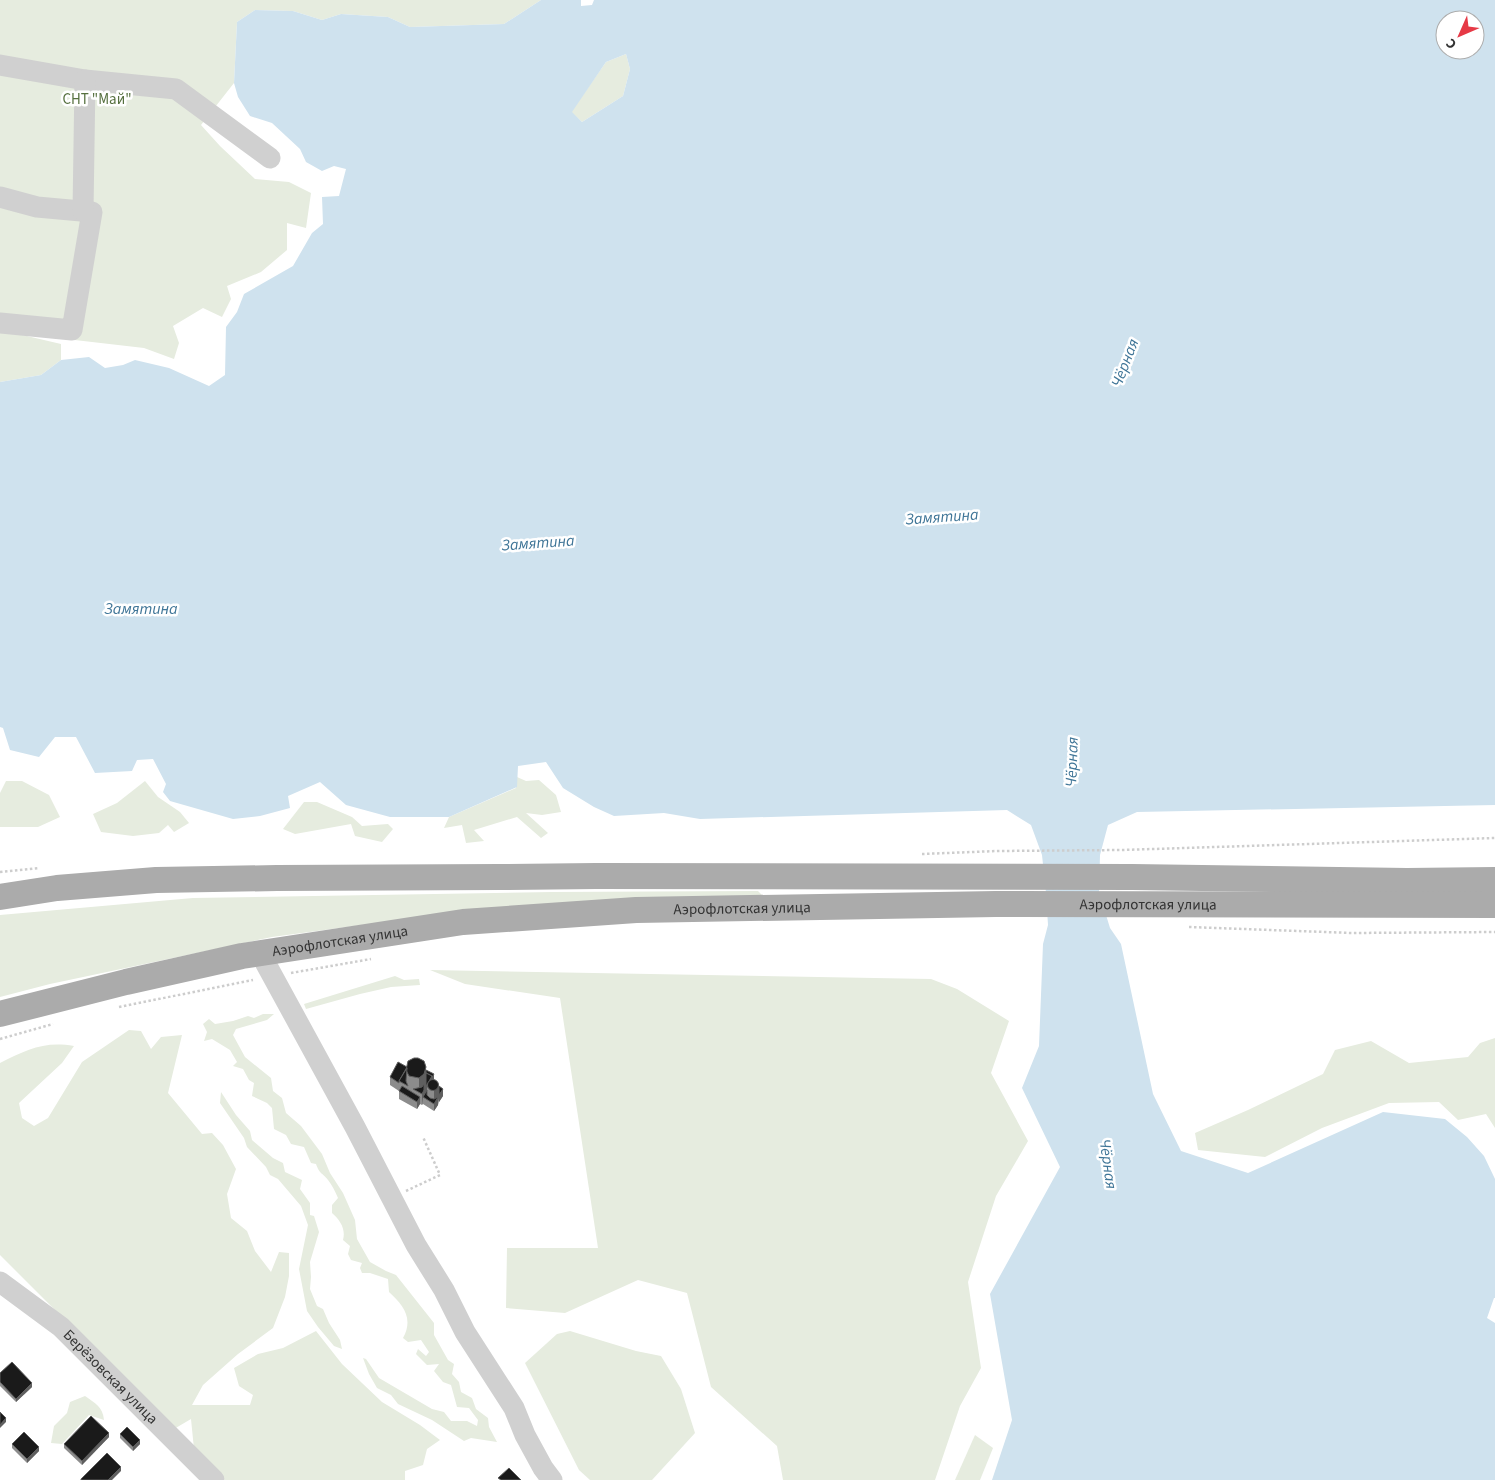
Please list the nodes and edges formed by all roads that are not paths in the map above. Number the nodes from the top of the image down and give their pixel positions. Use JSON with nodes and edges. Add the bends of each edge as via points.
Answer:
{"nodes":[{"id":1,"x":0,"y":65,"type":"edge"},
{"id":2,"x":85,"y":80,"type":"junction"},
{"id":3,"x":270,"y":158,"type":"dead end"},
{"id":4,"x":0,"y":196,"type":"edge"},
{"id":5,"x":83,"y":211,"type":"junction"},
{"id":6,"x":0,"y":323,"type":"edge"},
{"id":7,"x":1495,"y":880,"type":"edge"},
{"id":8,"x":0,"y":897,"type":"edge"},
{"id":9,"x":1495,"y":905,"type":"edge"},
{"id":10,"x":260,"y":953,"type":"junction"},
{"id":11,"x":0,"y":1014,"type":"edge"},
{"id":12,"x":0,"y":1282,"type":"edge"},
{"id":13,"x":214,"y":1480,"type":"edge"},
{"id":14,"x":552,"y":1480,"type":"edge"}],
"edges":[{"from":1,"to":2,"type":"street"},
{"from":2,"to":3,"type":"street","via":[[176,89]]},
{"from":2,"to":5,"type":"street"},
{"from":4,"to":5,"type":"street","via":[[37,207]]},
{"from":5,"to":6,"type":"street","via":[[92,212],[72,330]]},
{"from":7,"to":8,"type":"main road","name":"Аэрофлотская улица","via":[[596,876],[166,880],[57,888]]},
{"from":9,"to":10,"type":"main road","name":"Аэрофлотская улица","via":[[996,904],[626,911],[462,922]]},
{"from":10,"to":11,"type":"main road","name":"Аэрофлотская улица"},
{"from":10,"to":14,"type":"street","via":[[416,1245],[465,1332],[514,1408],[525,1435]]},
{"from":12,"to":13,"type":"street","name":"Берёзовская улица","via":[[61,1327]]}]}
